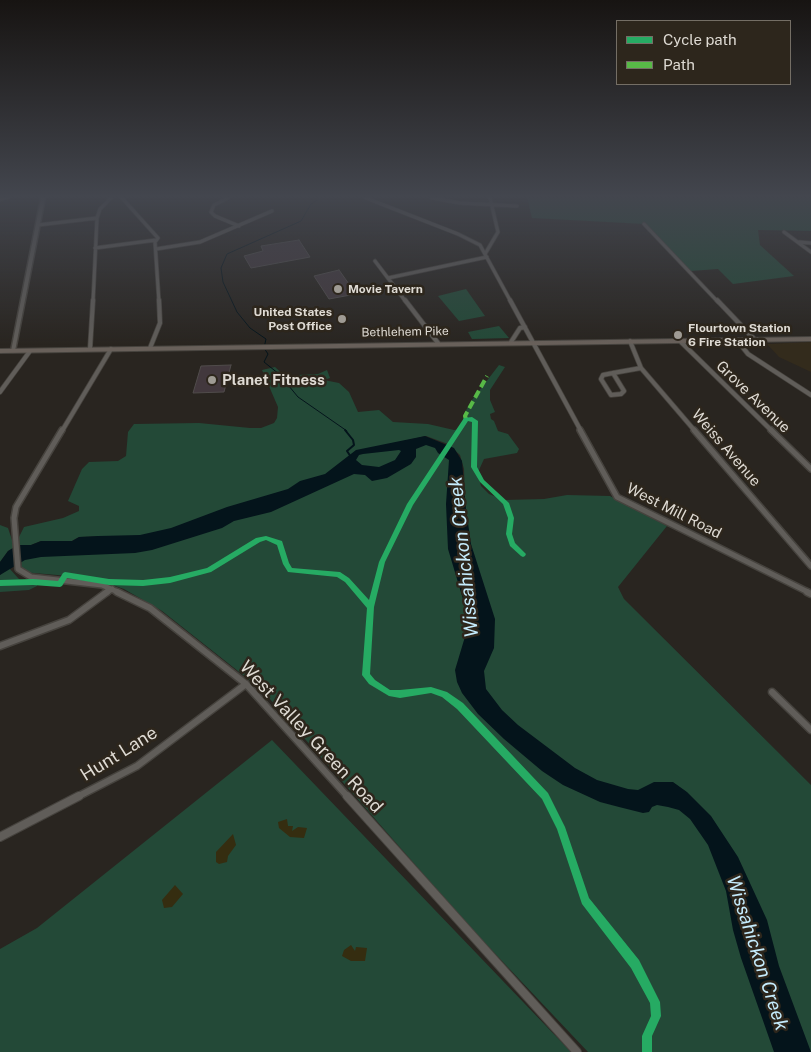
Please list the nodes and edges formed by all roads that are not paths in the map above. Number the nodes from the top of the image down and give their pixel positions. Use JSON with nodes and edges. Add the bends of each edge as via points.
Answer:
{"nodes":[{"id":1,"x":34,"y":247,"type":"edge"},
{"id":2,"x":102,"y":247,"type":"edge"},
{"id":3,"x":169,"y":247,"type":"edge"},
{"id":4,"x":481,"y":247,"type":"edge"},
{"id":5,"x":490,"y":247,"type":"edge"},
{"id":6,"x":666,"y":247,"type":"edge"},
{"id":7,"x":95,"y":248,"type":"joint"},
{"id":8,"x":156,"y":249,"type":"joint"},
{"id":9,"x":486,"y":256,"type":"junction"},
{"id":10,"x":375,"y":261,"type":"dead end"},
{"id":11,"x":388,"y":278,"type":"junction"},
{"id":12,"x":525,"y":327,"type":"junction"},
{"id":13,"x":811,"y":339,"type":"edge"},
{"id":14,"x":737,"y":340,"type":"junction"},
{"id":15,"x":756,"y":340,"type":"junction"},
{"id":16,"x":630,"y":341,"type":"junction"},
{"id":17,"x":680,"y":341,"type":"junction"},
{"id":18,"x":511,"y":342,"type":"junction"},
{"id":19,"x":533,"y":342,"type":"junction"},
{"id":20,"x":438,"y":343,"type":"junction"},
{"id":21,"x":150,"y":348,"type":"junction"},
{"id":22,"x":90,"y":349,"type":"junction"},
{"id":23,"x":111,"y":349,"type":"junction"},
{"id":24,"x":13,"y":351,"type":"junction"},
{"id":25,"x":30,"y":351,"type":"junction"},
{"id":26,"x":0,"y":352,"type":"edge"},
{"id":27,"x":641,"y":368,"type":"junction"},
{"id":28,"x":613,"y":374,"type":"junction"},
{"id":29,"x":0,"y":392,"type":"edge"},
{"id":30,"x":811,"y":395,"type":"edge"},
{"id":31,"x":811,"y":469,"type":"edge"},
{"id":32,"x":811,"y":566,"type":"edge"},
{"id":33,"x":112,"y":589,"type":"junction"},
{"id":34,"x":811,"y":594,"type":"edge"},
{"id":35,"x":0,"y":646,"type":"edge"},
{"id":36,"x":246,"y":684,"type":"junction"},
{"id":37,"x":772,"y":692,"type":"dead end"},
{"id":38,"x":811,"y":730,"type":"edge"},
{"id":39,"x":0,"y":837,"type":"edge"},
{"id":40,"x":577,"y":1052,"type":"edge"}],
"edges":[{"from":1,"to":24,"type":"street"},
{"from":2,"to":7,"type":"street"},
{"from":3,"to":8,"type":"street"},
{"from":4,"to":9,"type":"street","name":"West Mill Road"},
{"from":5,"to":9,"type":"street"},
{"from":6,"to":15,"type":"street"},
{"from":7,"to":22,"type":"street"},
{"from":8,"to":21,"type":"street","via":[[160,323]]},
{"from":9,"to":11,"type":"street"},
{"from":9,"to":12,"type":"street","name":"West Mill Road"},
{"from":10,"to":11,"type":"street"},
{"from":11,"to":20,"type":"street"},
{"from":12,"to":18,"type":"street","via":[[520,328]]},
{"from":12,"to":19,"type":"street","name":"West Mill Road"},
{"from":13,"to":15,"type":"main road","name":"Bethlehem Pike"},
{"from":14,"to":15,"type":"main road","name":"Bethlehem Pike"},
{"from":14,"to":17,"type":"main road","name":"Bethlehem Pike"},
{"from":14,"to":30,"type":"street","via":[[748,354]]},
{"from":16,"to":17,"type":"main road","name":"Bethlehem Pike"},
{"from":16,"to":19,"type":"main road","name":"Bethlehem Pike"},
{"from":16,"to":27,"type":"street","name":"Weiss Avenue"},
{"from":17,"to":31,"type":"street","name":"Grove Avenue"},
{"from":18,"to":19,"type":"main road","name":"Bethlehem Pike"},
{"from":18,"to":20,"type":"main road","name":"Bethlehem Pike"},
{"from":19,"to":34,"type":"street","name":"West Mill Road","via":[[617,496]]},
{"from":20,"to":21,"type":"main road","name":"Bethlehem Pike"},
{"from":21,"to":23,"type":"main road","name":"Bethlehem Pike"},
{"from":22,"to":23,"type":"main road","name":"Bethlehem Pike"},
{"from":22,"to":25,"type":"main road","name":"Bethlehem Pike"},
{"from":23,"to":33,"type":"street","name":"West Valley Green Road","via":[[16,507],[14,518],[16,565],[20,572],[31,577],[83,582]]},
{"from":24,"to":25,"type":"main road","name":"Bethlehem Pike"},
{"from":24,"to":26,"type":"main road","name":"Bethlehem Pike"},
{"from":25,"to":29,"type":"street"},
{"from":27,"to":28,"type":"street"},
{"from":27,"to":32,"type":"street","name":"Weiss Avenue"},
{"from":28,"to":28,"type":"street","via":[[603,375],[601,379],[611,395],[621,394],[624,391]]},
{"from":33,"to":35,"type":"street","via":[[69,620]]},
{"from":33,"to":36,"type":"street","name":"West Valley Green Road","via":[[150,608]]},
{"from":36,"to":39,"type":"street","name":"Hunt Lane","via":[[137,766]]},
{"from":36,"to":40,"type":"street","name":"West Valley Green Road"},
{"from":37,"to":38,"type":"street"}]}
